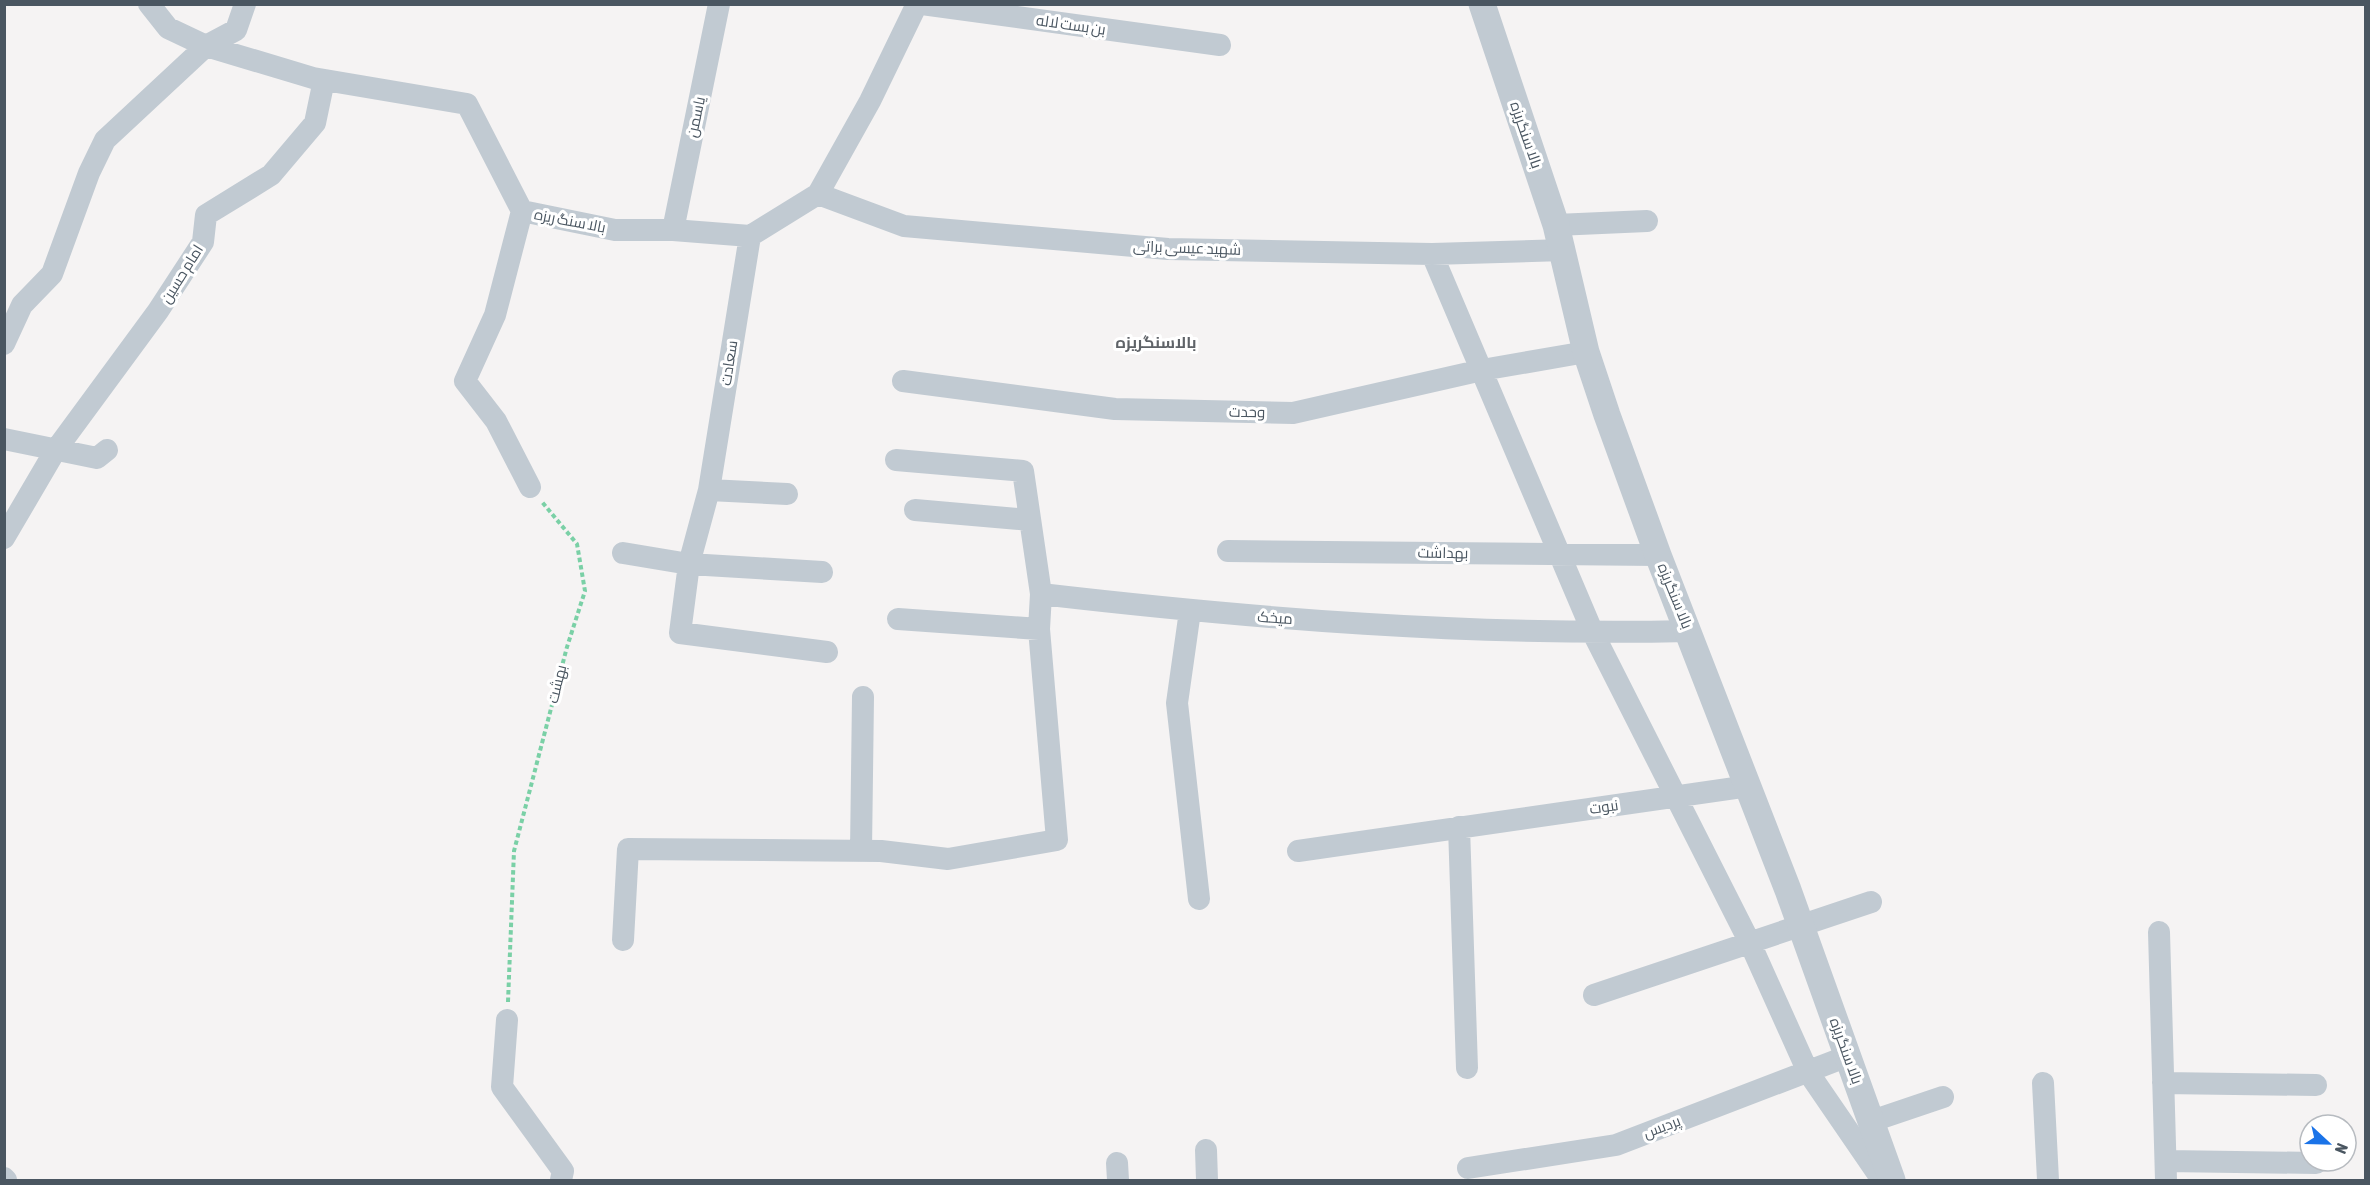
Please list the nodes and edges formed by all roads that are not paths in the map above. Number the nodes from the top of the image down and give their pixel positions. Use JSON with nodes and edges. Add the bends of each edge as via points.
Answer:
{"nodes":[{"id":1,"x":148,"y":4,"type":"edge"},
{"id":2,"x":244,"y":4,"type":"edge"},
{"id":3,"x":719,"y":4,"type":"edge"},
{"id":4,"x":920,"y":4,"type":"edge"},
{"id":5,"x":1482,"y":4,"type":"edge"},
{"id":6,"x":1220,"y":45,"type":"dead end"},
{"id":7,"x":207,"y":46,"type":"junction"},
{"id":8,"x":324,"y":80,"type":"junction"},
{"id":9,"x":818,"y":194,"type":"junction"},
{"id":10,"x":522,"y":212,"type":"junction"},
{"id":11,"x":1647,"y":221,"type":"dead end"},
{"id":12,"x":673,"y":230,"type":"junction"},
{"id":13,"x":750,"y":236,"type":"junction"},
{"id":14,"x":1560,"y":238,"type":"junction"},
{"id":15,"x":1432,"y":254,"type":"junction"},
{"id":16,"x":4,"y":344,"type":"edge"},
{"id":17,"x":1586,"y":352,"type":"junction"},
{"id":18,"x":1482,"y":370,"type":"junction"},
{"id":19,"x":903,"y":381,"type":"dead end"},
{"id":20,"x":4,"y":439,"type":"edge"},
{"id":21,"x":107,"y":450,"type":"dead end"},
{"id":22,"x":55,"y":451,"type":"junction"},
{"id":23,"x":896,"y":460,"type":"dead end"},
{"id":24,"x":530,"y":487,"type":"road end"},
{"id":25,"x":709,"y":490,"type":"junction"},
{"id":26,"x":787,"y":494,"type":"dead end"},
{"id":27,"x":915,"y":510,"type":"dead end"},
{"id":28,"x":1030,"y":520,"type":"junction"},
{"id":29,"x":4,"y":538,"type":"edge"},
{"id":30,"x":1228,"y":551,"type":"dead end"},
{"id":31,"x":623,"y":553,"type":"dead end"},
{"id":32,"x":1559,"y":554,"type":"junction"},
{"id":33,"x":1658,"y":555,"type":"junction"},
{"id":34,"x":689,"y":564,"type":"junction"},
{"id":35,"x":822,"y":572,"type":"dead end"},
{"id":36,"x":1041,"y":594,"type":"junction"},
{"id":37,"x":1190,"y":611,"type":"junction"},
{"id":38,"x":898,"y":619,"type":"dead end"},
{"id":39,"x":1040,"y":629,"type":"junction"},
{"id":40,"x":1689,"y":631,"type":"junction"},
{"id":41,"x":1593,"y":633,"type":"junction"},
{"id":42,"x":828,"y":652,"type":"dead end"},
{"id":43,"x":862,"y":697,"type":"dead end"},
{"id":44,"x":1749,"y":786,"type":"junction"},
{"id":45,"x":1677,"y":796,"type":"junction"},
{"id":46,"x":1459,"y":827,"type":"junction"},
{"id":47,"x":861,"y":851,"type":"junction"},
{"id":48,"x":1298,"y":851,"type":"dead end"},
{"id":49,"x":1199,"y":899,"type":"dead end"},
{"id":50,"x":1871,"y":902,"type":"dead end"},
{"id":51,"x":1801,"y":926,"type":"junction"},
{"id":52,"x":2159,"y":932,"type":"dead end"},
{"id":53,"x":623,"y":940,"type":"dead end"},
{"id":54,"x":1750,"y":943,"type":"junction"},
{"id":55,"x":1594,"y":995,"type":"dead end"},
{"id":56,"x":507,"y":1020,"type":"road end"},
{"id":57,"x":1848,"y":1056,"type":"junction"},
{"id":58,"x":1467,"y":1068,"type":"dead end"},
{"id":59,"x":1808,"y":1072,"type":"junction"},
{"id":60,"x":2043,"y":1083,"type":"dead end"},
{"id":61,"x":2163,"y":1083,"type":"junction"},
{"id":62,"x":2316,"y":1085,"type":"dead end"},
{"id":63,"x":1943,"y":1097,"type":"dead end"},
{"id":64,"x":1872,"y":1121,"type":"junction"},
{"id":65,"x":1206,"y":1150,"type":"dead end"},
{"id":66,"x":2298,"y":1164,"type":"edge"},
{"id":67,"x":1468,"y":1168,"type":"dead end"},
{"id":68,"x":2166,"y":1171,"type":"edge"},
{"id":69,"x":561,"y":1180,"type":"edge"},
{"id":70,"x":1207,"y":1180,"type":"edge"},
{"id":71,"x":1882,"y":1180,"type":"edge"},
{"id":72,"x":1892,"y":1180,"type":"edge"},
{"id":73,"x":2048,"y":1180,"type":"edge"}],
"edges":[{"from":1,"to":7,"type":"street","name":"بالا سنگ ریزه","via":[[168,28]]},
{"from":2,"to":7,"type":"street","via":[[236,30]]},
{"from":3,"to":12,"type":"street","name":"یاسمن"},
{"from":4,"to":6,"type":"street","name":"بن بست لاله"},
{"from":4,"to":9,"type":"street"},
{"from":5,"to":14,"type":"street","name":"بالا سنگریزه"},
{"from":7,"to":8,"type":"street","name":"بالا سنگ ریزه"},
{"from":7,"to":16,"type":"street","via":[[105,140],[52,274],[22,305]]},
{"from":8,"to":10,"type":"street","name":"بالا سنگ ریزه","via":[[467,104]]},
{"from":8,"to":22,"type":"street","name":"امام حسین","via":[[315,123],[271,175],[206,215],[203,242],[158,311]]},
{"from":9,"to":13,"type":"street"},
{"from":9,"to":15,"type":"street","name":"شهید عیسی براتی","via":[[904,226],[1168,249]]},
{"from":10,"to":12,"type":"street","name":"بالا سنگ ریزه","via":[[615,230]]},
{"from":10,"to":24,"type":"street","via":[[495,315],[465,381],[496,421]]},
{"from":11,"to":14,"type":"street","name":"شهید عیسی براتی"},
{"from":12,"to":13,"type":"street","name":"بالا سنگ ریزه"},
{"from":13,"to":25,"type":"street","name":"سعادت"},
{"from":14,"to":15,"type":"street","name":"شهید عیسی براتی"},
{"from":14,"to":17,"type":"street","name":"بالا سنگریزه"},
{"from":15,"to":18,"type":"street"},
{"from":17,"to":18,"type":"street","name":"وحدت"},
{"from":17,"to":33,"type":"street","name":"بالا سنگریزه"},
{"from":18,"to":19,"type":"street","name":"وحدت","via":[[1293,413],[1115,409]]},
{"from":18,"to":32,"type":"street"},
{"from":20,"to":22,"type":"street"},
{"from":21,"to":22,"type":"street","via":[[99,458]]},
{"from":22,"to":29,"type":"street"},
{"from":23,"to":28,"type":"street","via":[[1023,471]]},
{"from":25,"to":26,"type":"street"},
{"from":25,"to":34,"type":"street","name":"سعادت"},
{"from":27,"to":28,"type":"street"},
{"from":28,"to":36,"type":"street"},
{"from":30,"to":32,"type":"street","name":"بهداشت"},
{"from":31,"to":34,"type":"street"},
{"from":32,"to":33,"type":"street","name":"بهداشت"},
{"from":32,"to":41,"type":"street"},
{"from":33,"to":40,"type":"street","name":"بالا سنگریزه"},
{"from":34,"to":35,"type":"street"},
{"from":34,"to":42,"type":"street","name":"سعادت","via":[[680,633]]},
{"from":36,"to":37,"type":"street","name":"میخک"},
{"from":36,"to":39,"type":"street"},
{"from":37,"to":41,"type":"street","name":"میخک","via":[[1397,626]]},
{"from":37,"to":49,"type":"street","via":[[1176,703]]},
{"from":38,"to":39,"type":"street"},
{"from":39,"to":47,"type":"street","via":[[1057,840],[948,859]]},
{"from":40,"to":41,"type":"street","name":"میخک"},
{"from":40,"to":44,"type":"street","name":"بالا سنگریزه"},
{"from":41,"to":45,"type":"street"},
{"from":43,"to":47,"type":"street"},
{"from":44,"to":45,"type":"street","name":"نبوت"},
{"from":44,"to":51,"type":"street","name":"بالا سنگریزه"},
{"from":45,"to":46,"type":"street","name":"نبوت"},
{"from":45,"to":54,"type":"street"},
{"from":46,"to":48,"type":"street","name":"نبوت"},
{"from":46,"to":58,"type":"street"},
{"from":47,"to":53,"type":"street","via":[[628,849]]},
{"from":50,"to":51,"type":"street"},
{"from":51,"to":54,"type":"street"},
{"from":51,"to":57,"type":"street","name":"بالا سنگریزه"},
{"from":52,"to":61,"type":"street"},
{"from":54,"to":55,"type":"street"},
{"from":54,"to":59,"type":"street"},
{"from":56,"to":69,"type":"street","via":[[502,1087],[563,1171]]},
{"from":57,"to":59,"type":"street","name":"پردیس"},
{"from":57,"to":64,"type":"street","name":"بالا سنگریزه"},
{"from":59,"to":67,"type":"street","name":"پردیس","via":[[1616,1145]]},
{"from":59,"to":71,"type":"street"},
{"from":60,"to":73,"type":"street"},
{"from":61,"to":62,"type":"street"},
{"from":61,"to":68,"type":"street"},
{"from":63,"to":64,"type":"street"},
{"from":64,"to":72,"type":"street","name":"بالا سنگریزه"},
{"from":65,"to":70,"type":"street"},
{"from":66,"to":68,"type":"street"}]}
